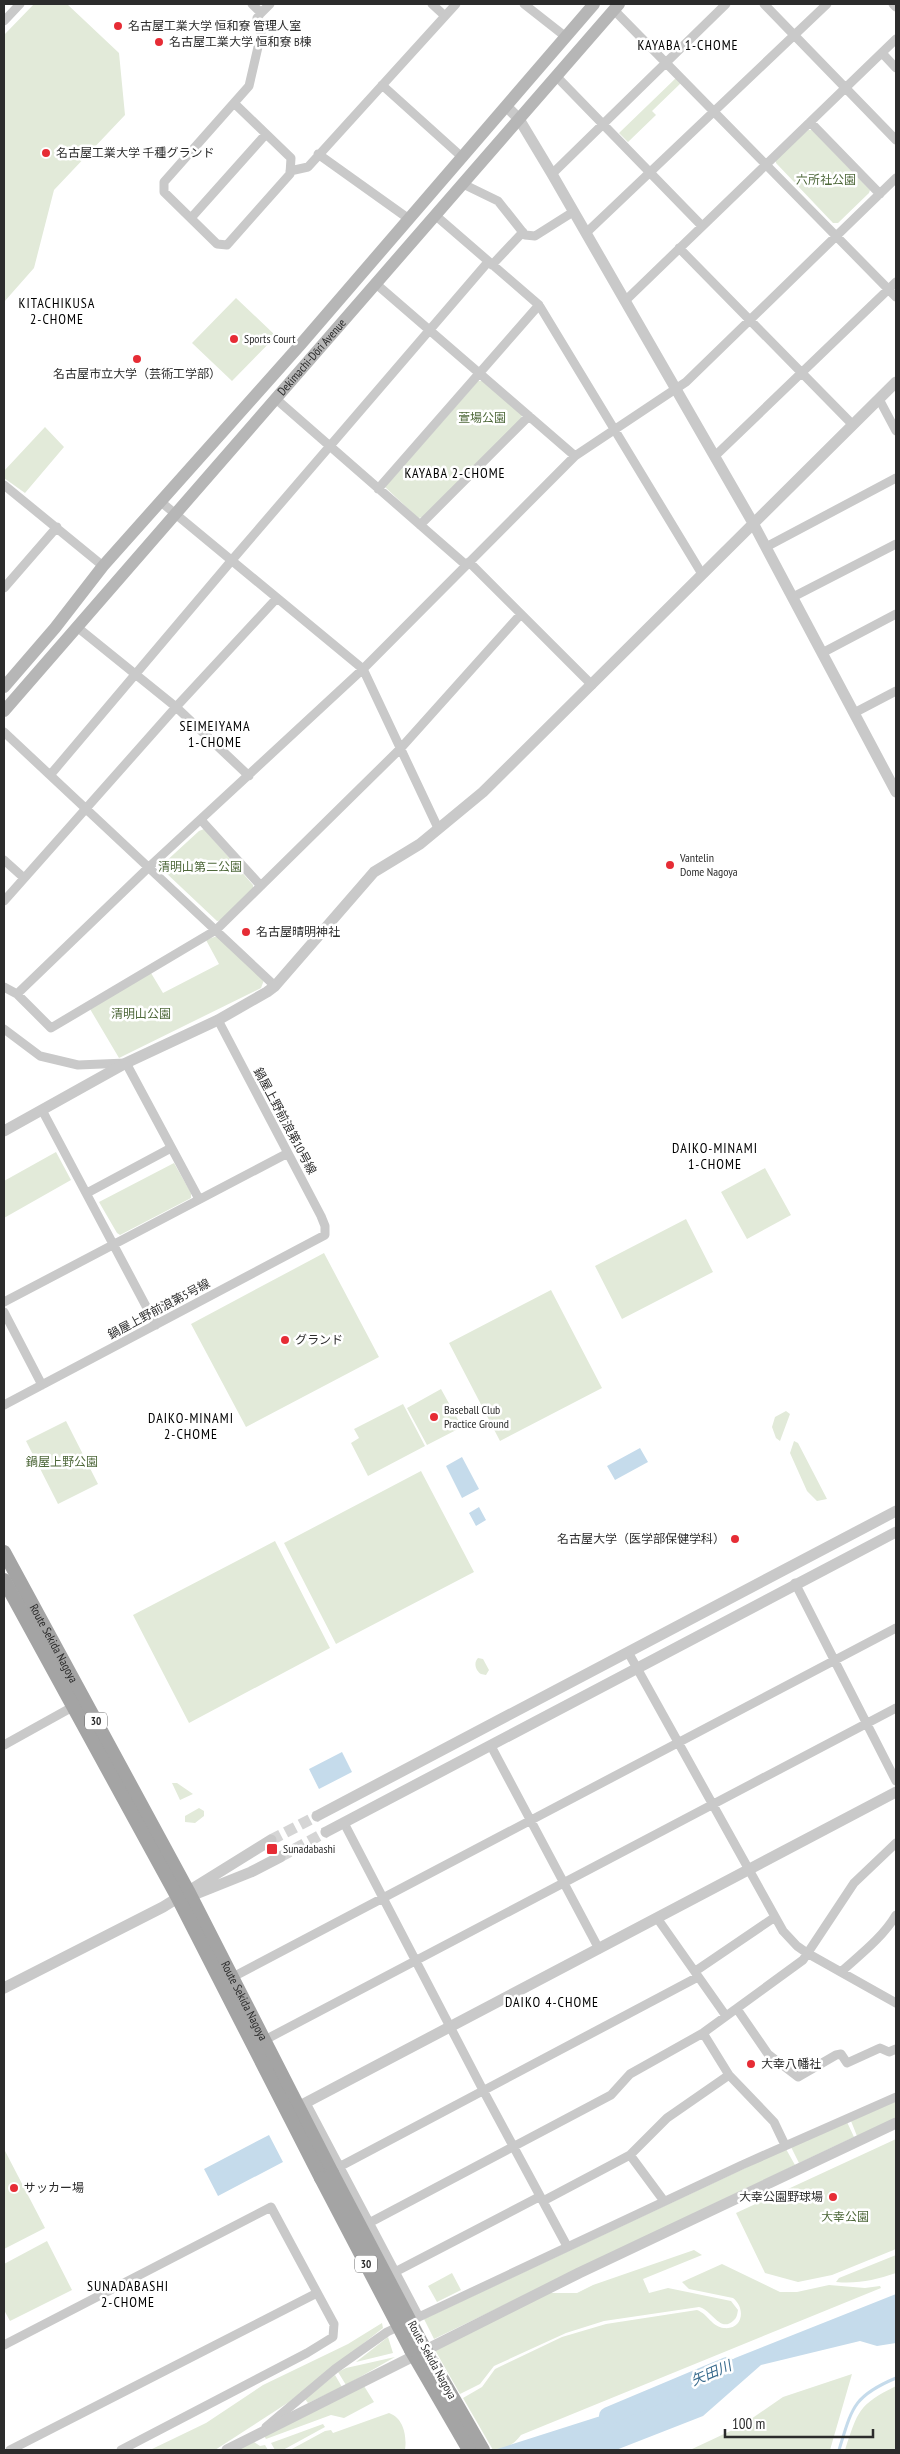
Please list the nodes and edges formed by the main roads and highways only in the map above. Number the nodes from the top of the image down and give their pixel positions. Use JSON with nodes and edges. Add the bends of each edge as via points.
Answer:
{"nodes":[{"id":1,"x":594,"y":4,"type":"edge"},
{"id":2,"x":616,"y":7,"type":"edge"},
{"id":3,"x":4,"y":687,"type":"edge"},
{"id":4,"x":4,"y":711,"type":"edge"},
{"id":5,"x":4,"y":1552,"type":"edge"},
{"id":6,"x":4,"y":1580,"type":"edge"},
{"id":7,"x":79,"y":1704,"type":"junction"},
{"id":8,"x":184,"y":1896,"type":"junction"},
{"id":9,"x":258,"y":2043,"type":"junction"},
{"id":10,"x":420,"y":2353,"type":"junction"},
{"id":11,"x":469,"y":2450,"type":"edge"},
{"id":12,"x":483,"y":2450,"type":"edge"}],
"edges":[{"from":1,"to":3,"type":"main road","name":"Dekimachi-Dōri Avenue","via":[[463,158],[103,566]]},
{"from":2,"to":4,"type":"main road","name":"Dekimachi-Dōri Avenue"},
{"from":5,"to":7,"type":"main road","name":"Route Sekida Nagoya","number":"30"},
{"from":6,"to":7,"type":"main road","name":"Route Sekida Nagoya","number":"30"},
{"from":7,"to":8,"type":"main road","name":"Route Sekida Nagoya","number":"30"},
{"from":8,"to":9,"type":"main road","name":"Route Sekida Nagoya","number":"30"},
{"from":8,"to":9,"type":"main road","name":"Route Sekida Nagoya","number":"30","via":[[231,1978]]},
{"from":9,"to":10,"type":"main road","name":"Route Sekida Nagoya","number":"30","bridge":true,"via":[[297,2108]]},
{"from":10,"to":11,"type":"main road","name":"Route Sekida Nagoya","number":"30"},
{"from":10,"to":12,"type":"main road","name":"Route Sekida Nagoya","number":"30"}]}
